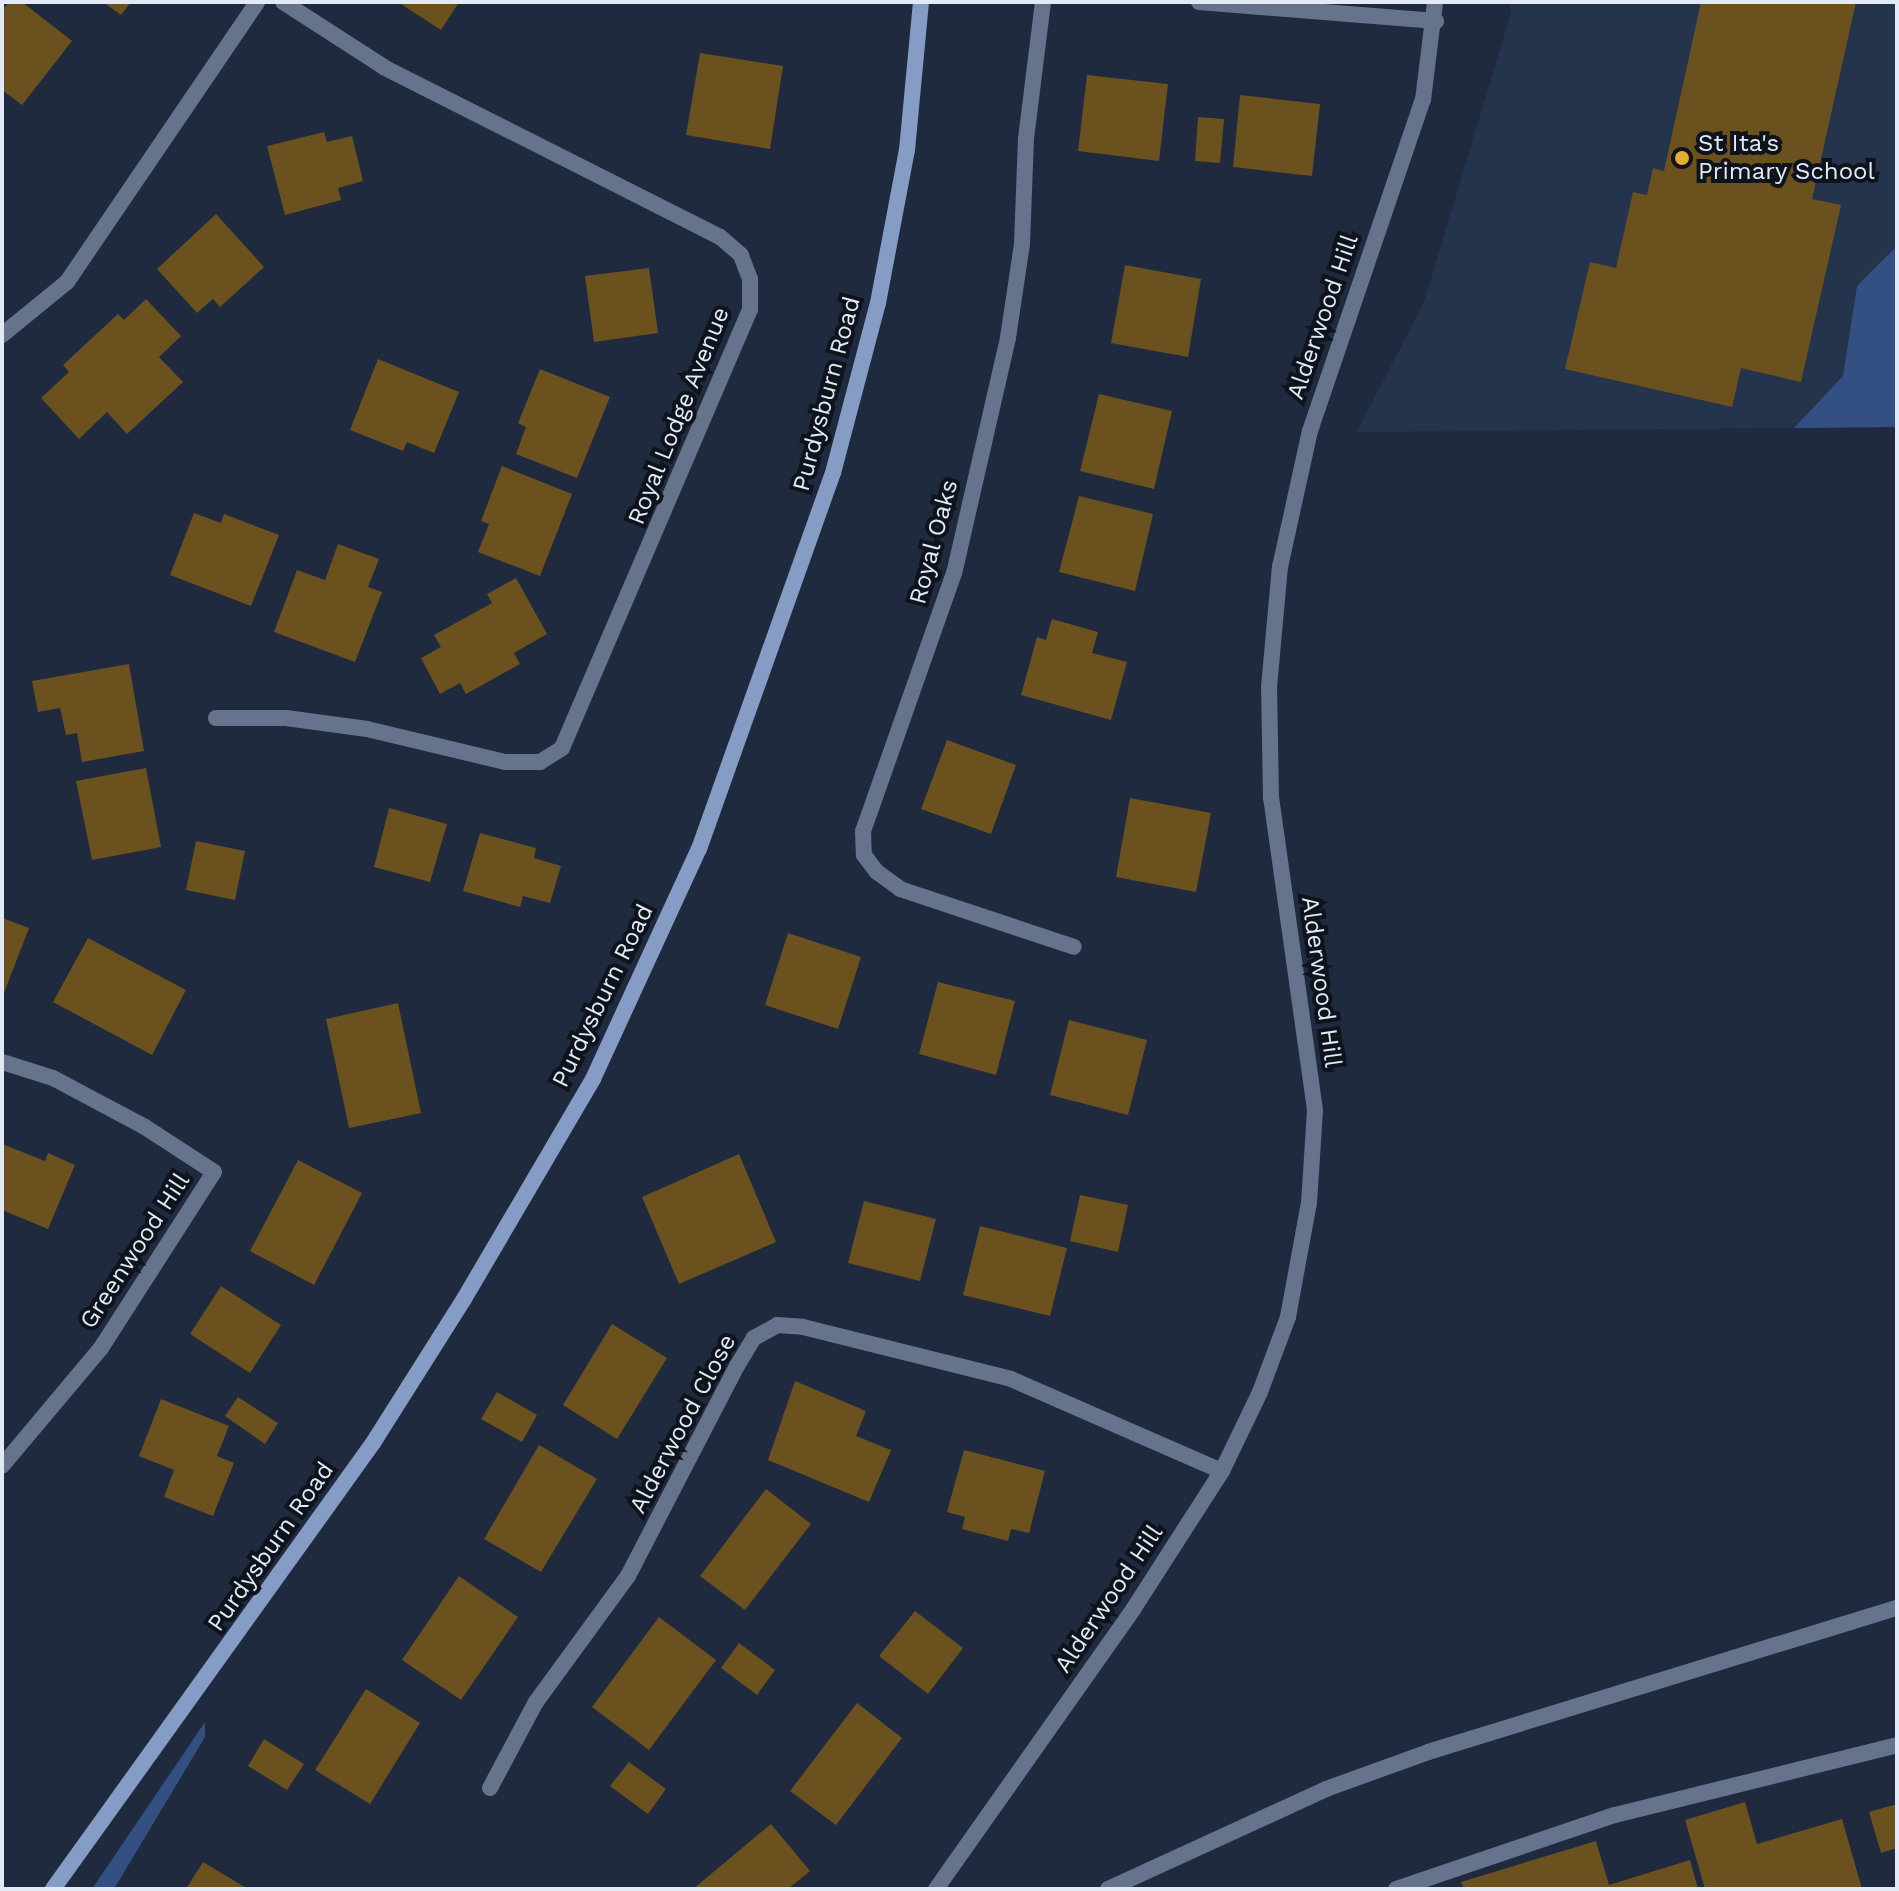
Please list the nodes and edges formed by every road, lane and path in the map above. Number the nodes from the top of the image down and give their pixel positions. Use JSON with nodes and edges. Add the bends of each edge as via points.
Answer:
{"nodes":[{"id":1,"x":257,"y":2,"type":"edge"},
{"id":2,"x":283,"y":2,"type":"edge"},
{"id":3,"x":921,"y":2,"type":"edge"},
{"id":4,"x":1043,"y":2,"type":"edge"},
{"id":5,"x":1199,"y":2,"type":"edge"},
{"id":6,"x":1435,"y":2,"type":"edge"},
{"id":7,"x":1436,"y":21,"type":"junction"},
{"id":8,"x":2,"y":335,"type":"edge"},
{"id":9,"x":216,"y":718,"type":"dead end"},
{"id":10,"x":1074,"y":947,"type":"dead end"},
{"id":11,"x":2,"y":1062,"type":"edge"},
{"id":12,"x":2,"y":1466,"type":"edge"},
{"id":13,"x":1222,"y":1471,"type":"junction"},
{"id":14,"x":1897,"y":1608,"type":"edge"},
{"id":15,"x":1897,"y":1745,"type":"edge"},
{"id":16,"x":490,"y":1788,"type":"dead end"},
{"id":17,"x":53,"y":1889,"type":"edge"},
{"id":18,"x":936,"y":1889,"type":"edge"},
{"id":19,"x":1108,"y":1889,"type":"edge"},
{"id":20,"x":1396,"y":1889,"type":"edge"}],
"edges":[{"from":1,"to":8,"type":"street","via":[[67,282]]},
{"from":2,"to":9,"type":"street","name":"Royal Lodge Avenue","via":[[384,67],[720,237],[741,255],[750,279],[750,310],[562,748],[540,762],[505,762],[367,729],[286,718]]},
{"from":3,"to":17,"type":"street","name":"Purdysburn Road","via":[[904,165],[878,303],[833,473],[777,641],[679,892],[593,1079],[382,1430]]},
{"from":4,"to":10,"type":"street","name":"Royal Oaks","via":[[1026,139],[1022,244],[1008,338],[954,573],[863,831],[864,855],[900,889]]},
{"from":5,"to":7,"type":"street"},
{"from":6,"to":7,"type":"street","name":"Alderwood Hill"},
{"from":7,"to":13,"type":"street","name":"Alderwood Hill","via":[[1423,100],[1310,431],[1280,567],[1269,687],[1271,798],[1315,1110],[1309,1203],[1288,1317]]},
{"from":11,"to":12,"type":"street","name":"Greenwood Hill","via":[[53,1078],[145,1127],[214,1172],[101,1348]]},
{"from":13,"to":16,"type":"street","name":"Alderwood Close","via":[[1011,1379],[777,1325],[754,1338],[628,1576],[536,1702]]},
{"from":13,"to":18,"type":"street","name":"Alderwood Hill","via":[[1134,1608]]},
{"from":14,"to":19,"type":"street","via":[[1428,1752],[1326,1789]]},
{"from":15,"to":20,"type":"street","via":[[1615,1815]]}]}
